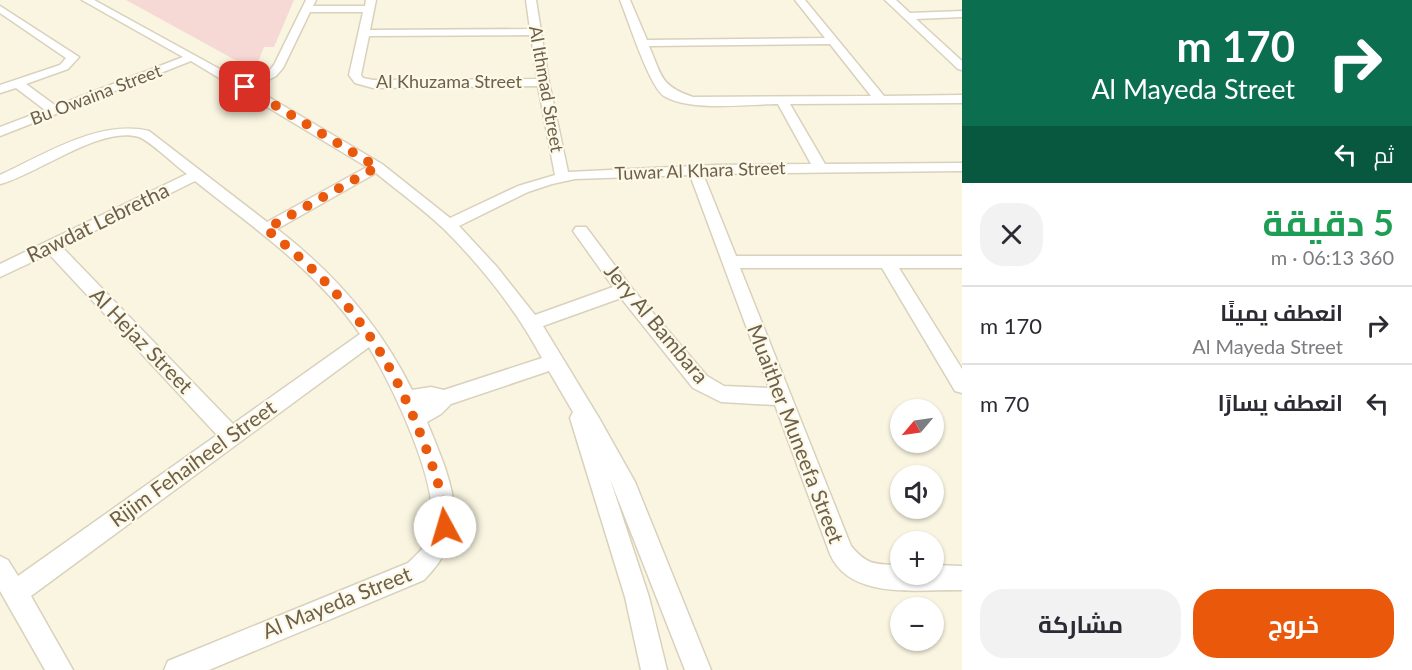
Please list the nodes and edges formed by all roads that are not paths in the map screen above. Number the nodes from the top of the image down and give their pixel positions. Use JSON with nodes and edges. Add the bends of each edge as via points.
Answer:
{"nodes":[{"id":1,"x":90,"y":0,"type":"edge"},
{"id":2,"x":531,"y":0,"type":"edge"},
{"id":3,"x":625,"y":0,"type":"edge"},
{"id":4,"x":801,"y":0,"type":"edge"},
{"id":5,"x":891,"y":0,"type":"edge"},
{"id":6,"x":309,"y":4,"type":"edge"},
{"id":7,"x":371,"y":4,"type":"edge"},
{"id":8,"x":0,"y":9,"type":"edge"},
{"id":9,"x":962,"y":14,"type":"edge"},
{"id":10,"x":908,"y":16,"type":"junction"},
{"id":11,"x":536,"y":32,"type":"junction"},
{"id":12,"x":364,"y":33,"type":"junction"},
{"id":13,"x":833,"y":41,"type":"junction"},
{"id":14,"x":642,"y":43,"type":"junction"},
{"id":15,"x":192,"y":57,"type":"junction"},
{"id":16,"x":962,"y":67,"type":"edge"},
{"id":17,"x":543,"y":82,"type":"junction"},
{"id":18,"x":17,"y":83,"type":"junction"},
{"id":19,"x":245,"y":87,"type":"junction"},
{"id":20,"x":0,"y":89,"type":"edge"},
{"id":21,"x":880,"y":99,"type":"junction"},
{"id":22,"x":962,"y":99,"type":"edge"},
{"id":23,"x":782,"y":100,"type":"junction"},
{"id":24,"x":55,"y":111,"type":"junction"},
{"id":25,"x":0,"y":132,"type":"edge"},
{"id":26,"x":377,"y":167,"type":"junction"},
{"id":27,"x":962,"y":167,"type":"edge"},
{"id":28,"x":820,"y":168,"type":"junction"},
{"id":29,"x":695,"y":171,"type":"junction"},
{"id":30,"x":196,"y":175,"type":"junction"},
{"id":31,"x":562,"y":177,"type":"junction"},
{"id":32,"x":0,"y":180,"type":"edge"},
{"id":33,"x":449,"y":225,"type":"junction"},
{"id":34,"x":266,"y":229,"type":"junction"},
{"id":35,"x":581,"y":231,"type":"dead end"},
{"id":36,"x":51,"y":246,"type":"junction"},
{"id":37,"x":729,"y":262,"type":"junction"},
{"id":38,"x":887,"y":262,"type":"junction"},
{"id":39,"x":962,"y":262,"type":"edge"},
{"id":40,"x":0,"y":271,"type":"edge"},
{"id":41,"x":624,"y":290,"type":"junction"},
{"id":42,"x":532,"y":323,"type":"junction"},
{"id":43,"x":371,"y":336,"type":"junction"},
{"id":44,"x":555,"y":361,"type":"junction"},
{"id":45,"x":962,"y":385,"type":"edge"},
{"id":46,"x":572,"y":394,"type":"junction"},
{"id":47,"x":780,"y":397,"type":"junction"},
{"id":48,"x":444,"y":398,"type":"junction"},
{"id":49,"x":405,"y":399,"type":"junction"},
{"id":50,"x":414,"y":418,"type":"junction"},
{"id":51,"x":231,"y":436,"type":"junction"},
{"id":52,"x":0,"y":567,"type":"edge"},
{"id":53,"x":962,"y":578,"type":"edge"},
{"id":54,"x":15,"y":593,"type":"junction"},
{"id":55,"x":60,"y":670,"type":"edge"},
{"id":56,"x":177,"y":670,"type":"edge"},
{"id":57,"x":654,"y":670,"type":"edge"},
{"id":58,"x":698,"y":670,"type":"edge"}],
"edges":[{"from":1,"to":15,"type":"street"},
{"from":2,"to":11,"type":"street","name":"Al Ithmad Street"},
{"from":3,"to":14,"type":"street"},
{"from":4,"to":13,"type":"street"},
{"from":5,"to":10,"type":"street"},
{"from":6,"to":7,"type":"street","name":"Al Khuzama Street"},
{"from":6,"to":19,"type":"street","via":[[279,66],[272,74]]},
{"from":7,"to":12,"type":"street","name":"Al Khuzama Street"},
{"from":8,"to":18,"type":"street","via":[[73,57],[64,66]]},
{"from":9,"to":10,"type":"street"},
{"from":10,"to":16,"type":"street"},
{"from":11,"to":12,"type":"street"},
{"from":11,"to":17,"type":"street","name":"Al Ithmad Street"},
{"from":12,"to":17,"type":"street","name":"Al Khuzama Street","via":[[355,75],[359,81]]},
{"from":13,"to":14,"type":"street"},
{"from":13,"to":21,"type":"street"},
{"from":14,"to":23,"type":"street","via":[[658,83],[668,93],[692,101]]},
{"from":15,"to":19,"type":"street"},
{"from":15,"to":24,"type":"street","name":"Bu Owaina Street"},
{"from":17,"to":31,"type":"street","name":"Al Ithmad Street"},
{"from":18,"to":20,"type":"street"},
{"from":18,"to":24,"type":"street"},
{"from":19,"to":26,"type":"street"},
{"from":21,"to":22,"type":"street"},
{"from":21,"to":23,"type":"street"},
{"from":23,"to":28,"type":"street"},
{"from":24,"to":25,"type":"street","name":"Bu Owaina Street"},
{"from":26,"to":33,"type":"street"},
{"from":26,"to":34,"type":"street"},
{"from":27,"to":28,"type":"street","name":"Tuwar Al Khara Street"},
{"from":28,"to":29,"type":"street","name":"Tuwar Al Khara Street"},
{"from":29,"to":31,"type":"street","name":"Tuwar Al Khara Street"},
{"from":29,"to":37,"type":"street","name":"Muaither Muneefa Street"},
{"from":30,"to":32,"type":"street","name":"Al Mayeda Street","via":[[144,134],[124,131],[99,136]]},
{"from":30,"to":34,"type":"street","name":"Al Mayeda Street"},
{"from":30,"to":36,"type":"street","name":"Rawdat Lebretha"},
{"from":31,"to":33,"type":"street","name":"Tuwar Al Khara Street","via":[[523,189]]},
{"from":33,"to":42,"type":"street"},
{"from":34,"to":43,"type":"street","name":"Al Mayeda Street","via":[[323,277]]},
{"from":35,"to":41,"type":"street","name":"Jery Al Bambara"},
{"from":36,"to":40,"type":"street","name":"Rawdat Lebretha"},
{"from":36,"to":51,"type":"street","name":"Al Hejaz Street"},
{"from":37,"to":38,"type":"street"},
{"from":37,"to":47,"type":"street","name":"Muaither Muneefa Street"},
{"from":38,"to":39,"type":"street"},
{"from":38,"to":45,"type":"street"},
{"from":41,"to":42,"type":"street"},
{"from":41,"to":47,"type":"street","name":"Jery Al Bambara","via":[[700,382],[721,394]]},
{"from":42,"to":44,"type":"street"},
{"from":43,"to":49,"type":"street","name":"Al Mayeda Street"},
{"from":43,"to":51,"type":"street","name":"Rijim Fehaiheel Street"},
{"from":44,"to":46,"type":"street"},
{"from":44,"to":48,"type":"street"},
{"from":46,"to":57,"type":"street","via":[[637,597]]},
{"from":46,"to":58,"type":"street","via":[[627,489]]},
{"from":47,"to":53,"type":"street","name":"Muaither Muneefa Street","via":[[835,539],[853,567],[870,576]]},
{"from":48,"to":49,"type":"street","via":[[418,395]]},
{"from":48,"to":50,"type":"street","via":[[432,410]]},
{"from":49,"to":50,"type":"street","name":"Al Mayeda Street"},
{"from":50,"to":56,"type":"street","name":"Al Mayeda Street","via":[[445,514],[441,540],[427,563],[404,579]]},
{"from":51,"to":54,"type":"street","name":"Rijim Fehaiheel Street"},
{"from":52,"to":54,"type":"street"},
{"from":54,"to":55,"type":"street"}]}
